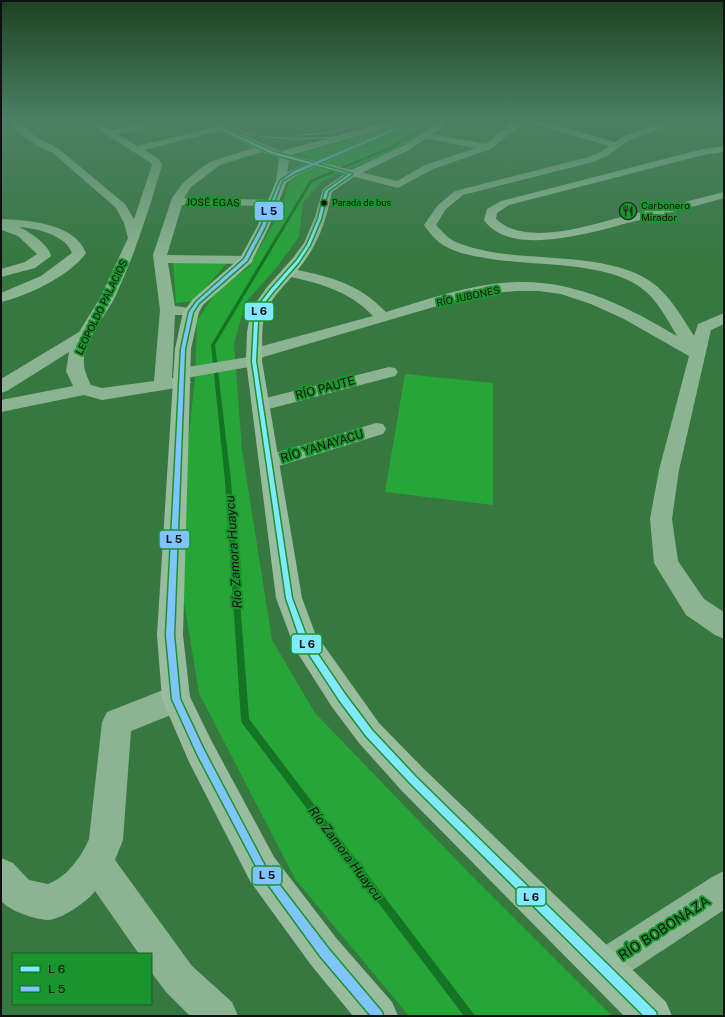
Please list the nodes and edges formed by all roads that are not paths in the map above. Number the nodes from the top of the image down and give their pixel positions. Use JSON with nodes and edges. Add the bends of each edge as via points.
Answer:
{"nodes":[{"id":1,"x":74,"y":166,"type":"edge"},
{"id":2,"x":157,"y":166,"type":"edge"},
{"id":3,"x":210,"y":166,"type":"edge"},
{"id":4,"x":283,"y":166,"type":"edge"},
{"id":5,"x":313,"y":166,"type":"edge"},
{"id":6,"x":323,"y":166,"type":"edge"},
{"id":7,"x":363,"y":166,"type":"edge"},
{"id":8,"x":431,"y":166,"type":"edge"},
{"id":9,"x":564,"y":166,"type":"edge"},
{"id":10,"x":647,"y":166,"type":"edge"},
{"id":11,"x":348,"y":173,"type":"junction"},
{"id":12,"x":281,"y":181,"type":"junction"},
{"id":13,"x":724,"y":195,"type":"edge"},
{"id":14,"x":177,"y":201,"type":"junction"},
{"id":15,"x":273,"y":203,"type":"junction"},
{"id":16,"x":1,"y":223,"type":"edge"},
{"id":17,"x":1,"y":226,"type":"edge"},
{"id":18,"x":134,"y":238,"type":"junction"},
{"id":19,"x":161,"y":259,"type":"junction"},
{"id":20,"x":246,"y":260,"type":"junction"},
{"id":21,"x":288,"y":272,"type":"junction"},
{"id":22,"x":1,"y":273,"type":"edge"},
{"id":23,"x":1,"y":298,"type":"edge"},
{"id":24,"x":168,"y":310,"type":"junction"},
{"id":25,"x":191,"y":312,"type":"junction"},
{"id":26,"x":383,"y":317,"type":"junction"},
{"id":27,"x":724,"y":318,"type":"edge"},
{"id":28,"x":85,"y":335,"type":"junction"},
{"id":29,"x":697,"y":354,"type":"junction"},
{"id":30,"x":254,"y":358,"type":"junction"},
{"id":31,"x":389,"y":372,"type":"dead end"},
{"id":32,"x":176,"y":380,"type":"junction"},
{"id":33,"x":1,"y":387,"type":"edge"},
{"id":34,"x":84,"y":389,"type":"junction"},
{"id":35,"x":261,"y":405,"type":"junction"},
{"id":36,"x":1,"y":406,"type":"edge"},
{"id":37,"x":376,"y":429,"type":"dead end"},
{"id":38,"x":269,"y":462,"type":"junction"},
{"id":39,"x":724,"y":627,"type":"edge"},
{"id":40,"x":176,"y":699,"type":"junction"},
{"id":41,"x":96,"y":863,"type":"junction"},
{"id":42,"x":1,"y":875,"type":"edge"},
{"id":43,"x":724,"y":888,"type":"edge"},
{"id":44,"x":603,"y":968,"type":"junction"},
{"id":45,"x":218,"y":1016,"type":"edge"},
{"id":46,"x":378,"y":1016,"type":"edge"},
{"id":47,"x":652,"y":1016,"type":"edge"}],
"edges":[{"from":1,"to":18,"type":"street","via":[[121,206]]},
{"from":2,"to":18,"type":"street","name":"LEOPOLDO PALACIOS"},
{"from":3,"to":14,"type":"street","via":[[188,185]]},
{"from":4,"to":12,"type":"street"},
{"from":5,"to":12,"type":"main road","via":[[294,172]]},
{"from":6,"to":11,"type":"street"},
{"from":7,"to":11,"type":"main road"},
{"from":8,"to":11,"type":"street","via":[[398,185]]},
{"from":9,"to":29,"type":"street","via":[[459,194],[442,207],[430,225],[440,238],[461,249],[488,256],[596,266],[629,275],[659,296]]},
{"from":10,"to":13,"type":"main road","via":[[505,203],[491,212],[490,220],[505,231],[519,234],[563,235]]},
{"from":11,"to":21,"type":"main road","via":[[327,191],[310,243]]},
{"from":12,"to":15,"type":"main road"},
{"from":14,"to":15,"type":"street","name":"JOSÉ EGAS"},
{"from":14,"to":19,"type":"street","via":[[160,255]]},
{"from":15,"to":20,"type":"main road"},
{"from":16,"to":23,"type":"street","via":[[48,228],[65,236],[79,252],[46,280]]},
{"from":17,"to":22,"type":"street","via":[[24,233],[44,253],[41,258],[30,264]]},
{"from":18,"to":28,"type":"street","name":"LEOPOLDO PALACIOS","via":[[107,298]]},
{"from":19,"to":20,"type":"street"},
{"from":19,"to":24,"type":"street"},
{"from":20,"to":25,"type":"main road","via":[[198,302]]},
{"from":21,"to":26,"type":"street","via":[[346,287],[360,294]]},
{"from":21,"to":30,"type":"main road","via":[[259,310]]},
{"from":24,"to":25,"type":"street"},
{"from":24,"to":32,"type":"street"},
{"from":25,"to":32,"type":"main road"},
{"from":26,"to":29,"type":"street","name":"RÍO JUBONES","via":[[475,292],[537,287],[562,290],[601,304],[653,328]]},
{"from":26,"to":30,"type":"street","name":"RÍO JUBONES"},
{"from":27,"to":29,"type":"street","via":[[704,327]]},
{"from":28,"to":33,"type":"street"},
{"from":28,"to":34,"type":"street","name":"LEOPOLDO PALACIOS","via":[[74,363]]},
{"from":29,"to":39,"type":"street","via":[[669,470],[661,519],[666,564],[695,607]]},
{"from":30,"to":32,"type":"street","name":"RÍO JUBONES"},
{"from":30,"to":35,"type":"main road"},
{"from":31,"to":35,"type":"street","name":"RÍO PAUTE"},
{"from":32,"to":34,"type":"street","via":[[102,394]]},
{"from":32,"to":40,"type":"main road","via":[[170,636]]},
{"from":34,"to":36,"type":"street"},
{"from":35,"to":38,"type":"main road"},
{"from":37,"to":38,"type":"street","name":"RÍO YANAYACU"},
{"from":38,"to":44,"type":"main road","via":[[289,598],[304,640],[320,666],[369,733],[413,780]]},
{"from":40,"to":41,"type":"street","via":[[117,722],[106,840]]},
{"from":40,"to":46,"type":"main road","via":[[200,752],[262,869],[324,952]]},
{"from":41,"to":42,"type":"street","via":[[78,885],[64,896],[48,902],[18,895]]},
{"from":41,"to":45,"type":"street","via":[[179,979]]},
{"from":43,"to":44,"type":"street","name":"RÍO BOBONAZA"},
{"from":44,"to":47,"type":"main road"}]}
